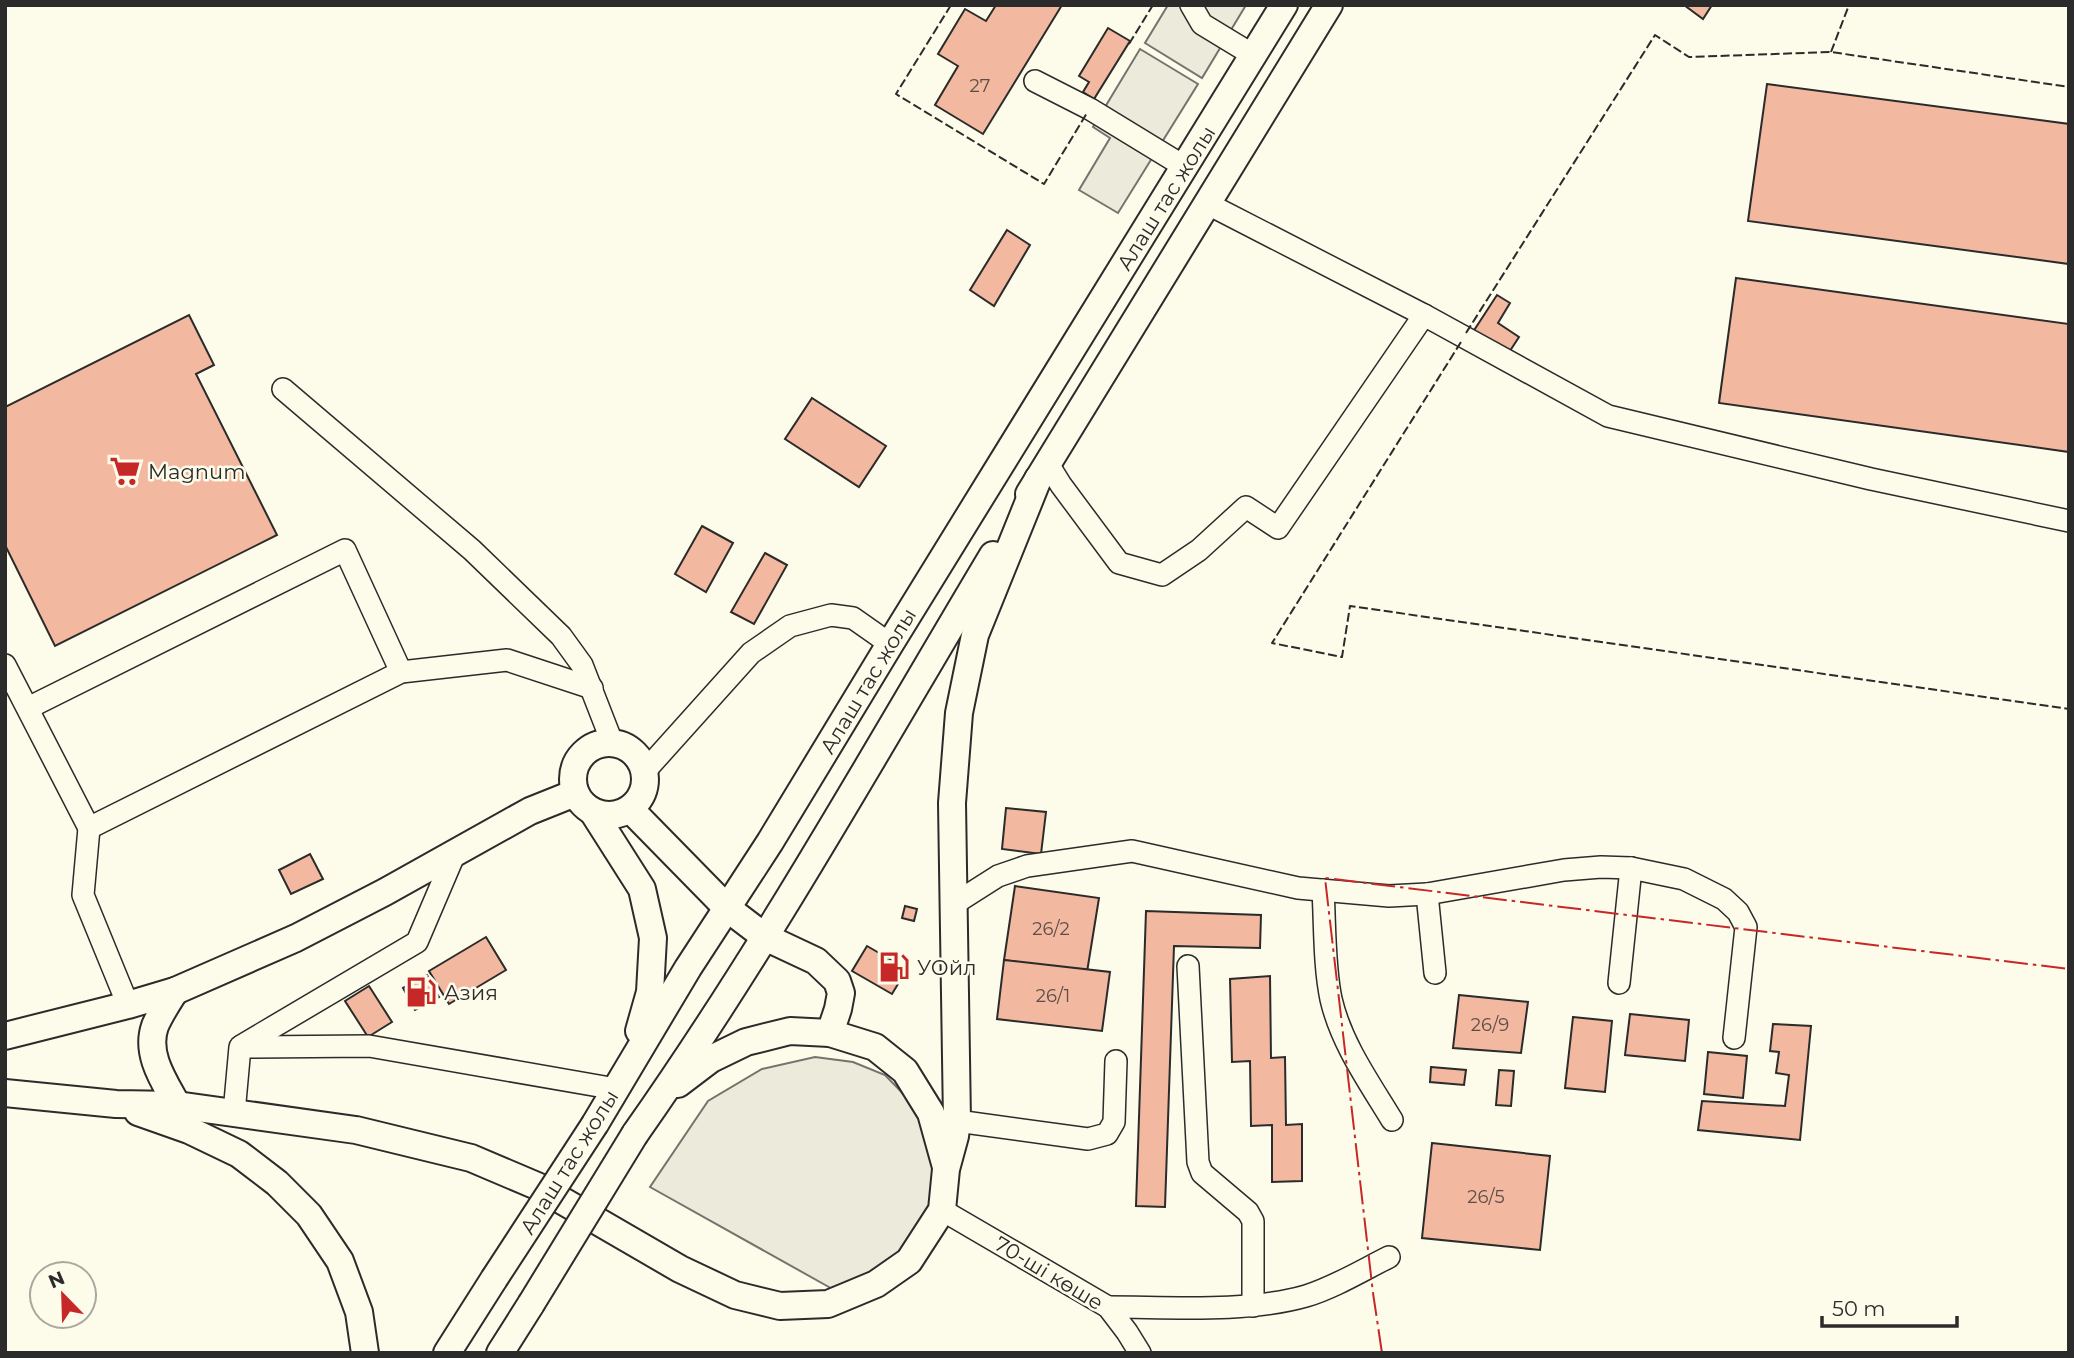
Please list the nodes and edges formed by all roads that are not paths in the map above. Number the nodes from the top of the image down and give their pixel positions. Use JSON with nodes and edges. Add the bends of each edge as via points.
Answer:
{"nodes":[{"id":1,"x":1191,"y":5,"type":"edge"},
{"id":2,"x":1284,"y":5,"type":"edge"},
{"id":3,"x":1329,"y":5,"type":"edge"},
{"id":4,"x":1253,"y":55,"type":"junction"},
{"id":5,"x":1035,"y":80,"type":"dead end"},
{"id":6,"x":1185,"y":167,"type":"junction"},
{"id":7,"x":1208,"y":204,"type":"junction"},
{"id":8,"x":1424,"y":315,"type":"junction"},
{"id":9,"x":283,"y":389,"type":"dead end"},
{"id":10,"x":1043,"y":472,"type":"junction"},
{"id":11,"x":2069,"y":521,"type":"edge"},
{"id":12,"x":890,"y":644,"type":"junction"},
{"id":13,"x":5,"y":665,"type":"edge"},
{"id":14,"x":401,"y":672,"type":"junction"},
{"id":15,"x":592,"y":688,"type":"junction"},
{"id":16,"x":27,"y":708,"type":"junction"},
{"id":17,"x":612,"y":742,"type":"junction"},
{"id":18,"x":645,"y":771,"type":"junction"},
{"id":19,"x":575,"y":793,"type":"junction"},
{"id":20,"x":630,"y":809,"type":"junction"},
{"id":21,"x":593,"y":812,"type":"junction"},
{"id":22,"x":89,"y":828,"type":"junction"},
{"id":23,"x":455,"y":853,"type":"junction"},
{"id":24,"x":1631,"y":868,"type":"junction"},
{"id":25,"x":1323,"y":890,"type":"junction"},
{"id":26,"x":1426,"y":894,"type":"junction"},
{"id":27,"x":954,"y":904,"type":"junction"},
{"id":28,"x":727,"y":908,"type":"junction"},
{"id":29,"x":765,"y":937,"type":"junction"},
{"id":30,"x":1188,"y":966,"type":"dead end"},
{"id":31,"x":1435,"y":973,"type":"dead end"},
{"id":32,"x":1619,"y":982,"type":"dead end"},
{"id":33,"x":175,"y":991,"type":"junction"},
{"id":34,"x":128,"y":1005,"type":"junction"},
{"id":35,"x":830,"y":1032,"type":"junction"},
{"id":36,"x":5,"y":1036,"type":"edge"},
{"id":37,"x":1734,"y":1038,"type":"dead end"},
{"id":38,"x":240,"y":1047,"type":"junction"},
{"id":39,"x":1116,"y":1061,"type":"dead end"},
{"id":40,"x":622,"y":1078,"type":"junction"},
{"id":41,"x":5,"y":1093,"type":"edge"},
{"id":42,"x":663,"y":1095,"type":"junction"},
{"id":43,"x":116,"y":1104,"type":"junction"},
{"id":44,"x":177,"y":1105,"type":"junction"},
{"id":45,"x":234,"y":1113,"type":"junction"},
{"id":46,"x":957,"y":1121,"type":"junction"},
{"id":47,"x":1392,"y":1121,"type":"dead end"},
{"id":48,"x":946,"y":1168,"type":"junction"},
{"id":49,"x":942,"y":1210,"type":"junction"},
{"id":50,"x":1389,"y":1257,"type":"dead end"},
{"id":51,"x":1253,"y":1306,"type":"junction"},
{"id":52,"x":1108,"y":1307,"type":"junction"},
{"id":53,"x":365,"y":1353,"type":"edge"},
{"id":54,"x":447,"y":1353,"type":"edge"},
{"id":55,"x":500,"y":1353,"type":"edge"},
{"id":56,"x":1140,"y":1353,"type":"edge"}],
"edges":[{"from":1,"to":4,"type":"lane","via":[[1202,24]]},
{"from":2,"to":4,"type":"main road","name":"Алаш тас жолы"},
{"from":3,"to":7,"type":"main road","name":"Алаш тас жолы"},
{"from":4,"to":6,"type":"main road","name":"Алаш тас жолы"},
{"from":5,"to":6,"type":"lane"},
{"from":6,"to":12,"type":"main road","name":"Алаш тас жолы"},
{"from":7,"to":8,"type":"lane"},
{"from":7,"to":10,"type":"main road","name":"Алаш тас жолы"},
{"from":8,"to":10,"type":"lane","via":[[1278,528],[1246,508],[1163,575],[1119,562],[1061,485]]},
{"from":8,"to":11,"type":"lane","via":[[1608,416]]},
{"from":9,"to":15,"type":"lane","via":[[472,550],[561,636]]},
{"from":10,"to":27,"type":"main road","via":[[975,635],[959,713],[952,803]]},
{"from":10,"to":29,"type":"main road","name":"Алаш тас жолы"},
{"from":12,"to":18,"type":"lane","via":[[853,618],[831,615],[790,626],[751,653]]},
{"from":12,"to":28,"type":"main road","name":"Алаш тас жолы"},
{"from":13,"to":16,"type":"lane"},
{"from":14,"to":15,"type":"lane","via":[[507,660]]},
{"from":14,"to":16,"type":"lane","via":[[345,550]]},
{"from":14,"to":22,"type":"lane"},
{"from":15,"to":17,"type":"lane"},
{"from":16,"to":22,"type":"lane"},
{"from":17,"to":18,"type":"main road","via":[[633,751]]},
{"from":17,"to":19,"type":"main road","via":[[599,744],[579,757],[573,769]]},
{"from":18,"to":20,"type":"main road","via":[[643,792]]},
{"from":19,"to":21,"type":"main road"},
{"from":19,"to":23,"type":"main road","via":[[530,811]]},
{"from":20,"to":21,"type":"main road","via":[[612,816]]},
{"from":20,"to":28,"type":"main road"},
{"from":21,"to":40,"type":"main road","via":[[642,889],[653,938],[650,992]]},
{"from":22,"to":34,"type":"lane","via":[[83,895]]},
{"from":23,"to":33,"type":"main road","via":[[296,938]]},
{"from":23,"to":38,"type":"lane","via":[[417,942]]},
{"from":24,"to":26,"type":"lane","via":[[1564,870]]},
{"from":24,"to":32,"type":"lane"},
{"from":24,"to":37,"type":"lane","via":[[1684,879],[1738,912],[1746,927]]},
{"from":25,"to":26,"type":"lane"},
{"from":25,"to":27,"type":"lane","via":[[1132,851],[1027,866],[998,876]]},
{"from":25,"to":47,"type":"lane","via":[[1331,999],[1346,1043]]},
{"from":26,"to":31,"type":"lane"},
{"from":27,"to":46,"type":"main road"},
{"from":28,"to":29,"type":"main road"},
{"from":28,"to":40,"type":"main road","name":"Алаш тас жолы"},
{"from":29,"to":35,"type":"main road","via":[[816,961],[837,981],[841,993]]},
{"from":29,"to":42,"type":"main road","name":"Алаш тас жолы"},
{"from":30,"to":51,"type":"lane","via":[[1198,1162],[1202,1173],[1248,1212],[1253,1222]]},
{"from":33,"to":34,"type":"main road"},
{"from":33,"to":44,"type":"main road","via":[[155,1026],[151,1045]]},
{"from":34,"to":36,"type":"main road"},
{"from":35,"to":42,"type":"main road","via":[[790,1031],[746,1042],[710,1059]]},
{"from":35,"to":48,"type":"main road","via":[[875,1047],[905,1071],[931,1113]]},
{"from":38,"to":40,"type":"lane","via":[[369,1046]]},
{"from":38,"to":45,"type":"lane"},
{"from":39,"to":46,"type":"lane","via":[[1114,1122],[1107,1134],[1088,1139]]},
{"from":40,"to":54,"type":"main road","name":"Алаш тас жолы","bridge":true},
{"from":41,"to":43,"type":"main road"},
{"from":42,"to":55,"type":"main road","name":"Алаш тас жолы","bridge":true},
{"from":43,"to":44,"type":"main road"},
{"from":43,"to":53,"type":"main road","via":[[239,1154],[277,1183],[309,1215],[340,1261],[359,1312]]},
{"from":44,"to":45,"type":"main road"},
{"from":45,"to":49,"type":"main road","via":[[356,1130],[471,1158],[537,1186],[680,1269],[735,1295],[780,1306],[828,1304],[877,1284],[909,1261]]},
{"from":46,"to":48,"type":"main road"},
{"from":48,"to":49,"type":"main road"},
{"from":49,"to":52,"type":"lane","name":"70-ші көше"},
{"from":50,"to":51,"type":"lane","via":[[1335,1286]]},
{"from":51,"to":52,"type":"lane"},
{"from":52,"to":56,"type":"lane","name":"70-ші көше"}]}
